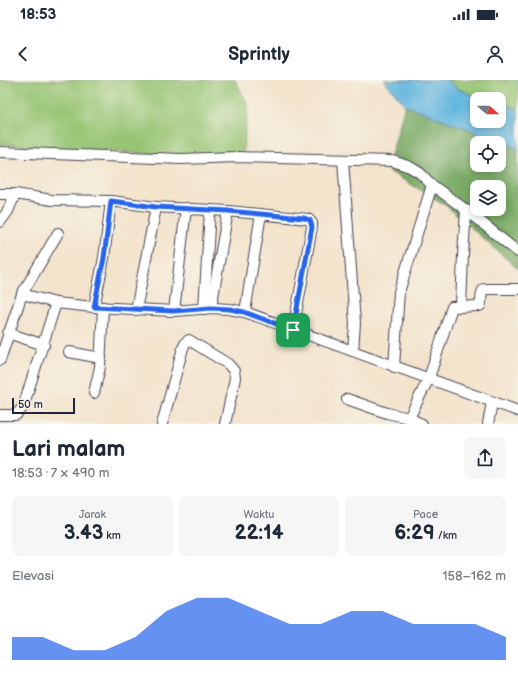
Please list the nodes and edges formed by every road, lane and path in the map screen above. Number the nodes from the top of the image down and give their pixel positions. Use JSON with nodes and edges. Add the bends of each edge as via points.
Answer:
{"nodes":[{"id":1,"x":0,"y":152,"type":"edge"},
{"id":2,"x":343,"y":160,"type":"junction"},
{"id":3,"x":432,"y":185,"type":"junction"},
{"id":4,"x":0,"y":194,"type":"edge"},
{"id":5,"x":15,"y":194,"type":"junction"},
{"id":6,"x":111,"y":201,"type":"junction"},
{"id":7,"x":156,"y":207,"type":"junction"},
{"id":8,"x":186,"y":208,"type":"junction"},
{"id":9,"x":210,"y":210,"type":"junction"},
{"id":10,"x":466,"y":210,"type":"junction"},
{"id":11,"x":228,"y":211,"type":"junction"},
{"id":12,"x":261,"y":214,"type":"junction"},
{"id":13,"x":0,"y":222,"type":"edge"},
{"id":14,"x":58,"y":233,"type":"dead end"},
{"id":15,"x":518,"y":252,"type":"edge"},
{"id":16,"x":518,"y":289,"type":"edge"},
{"id":17,"x":22,"y":294,"type":"junction"},
{"id":18,"x":56,"y":303,"type":"junction"},
{"id":19,"x":98,"y":307,"type":"junction"},
{"id":20,"x":461,"y":307,"type":"junction"},
{"id":21,"x":207,"y":308,"type":"junction"},
{"id":22,"x":136,"y":310,"type":"junction"},
{"id":23,"x":174,"y":311,"type":"junction"},
{"id":24,"x":244,"y":312,"type":"junction"},
{"id":25,"x":293,"y":330,"type":"junction"},
{"id":26,"x":8,"y":333,"type":"junction"},
{"id":27,"x":44,"y":345,"type":"junction"},
{"id":28,"x":353,"y":351,"type":"junction"},
{"id":29,"x":69,"y":352,"type":"dead end"},
{"id":30,"x":101,"y":358,"type":"junction"},
{"id":31,"x":0,"y":360,"type":"edge"},
{"id":32,"x":394,"y":367,"type":"junction"},
{"id":33,"x":429,"y":378,"type":"junction"},
{"id":34,"x":94,"y":393,"type":"dead end"},
{"id":35,"x":347,"y":399,"type":"dead end"},
{"id":36,"x":492,"y":402,"type":"junction"},
{"id":37,"x":518,"y":410,"type":"edge"},
{"id":38,"x":0,"y":415,"type":"edge"},
{"id":39,"x":409,"y":418,"type":"junction"},
{"id":40,"x":162,"y":424,"type":"edge"},
{"id":41,"x":225,"y":424,"type":"edge"},
{"id":42,"x":422,"y":424,"type":"edge"},
{"id":43,"x":488,"y":424,"type":"edge"}],
"edges":[{"from":1,"to":2,"type":"street","via":[[182,159],[236,157]]},
{"from":2,"to":3,"type":"street","via":[[393,161],[420,173]]},
{"from":2,"to":28,"type":"street","via":[[355,323]]},
{"from":3,"to":10,"type":"street"},
{"from":3,"to":32,"type":"street","via":[[398,292]]},
{"from":4,"to":5,"type":"street"},
{"from":5,"to":6,"type":"street","via":[[52,200]]},
{"from":5,"to":13,"type":"street"},
{"from":6,"to":7,"type":"street"},
{"from":6,"to":19,"type":"street"},
{"from":7,"to":8,"type":"street"},
{"from":7,"to":22,"type":"street"},
{"from":8,"to":9,"type":"street"},
{"from":8,"to":23,"type":"street"},
{"from":9,"to":11,"type":"street"},
{"from":9,"to":21,"type":"street"},
{"from":10,"to":15,"type":"street"},
{"from":10,"to":20,"type":"street"},
{"from":11,"to":12,"type":"street"},
{"from":11,"to":21,"type":"street"},
{"from":12,"to":24,"type":"street"},
{"from":12,"to":25,"type":"street","via":[[304,218],[312,223]]},
{"from":14,"to":17,"type":"street"},
{"from":16,"to":20,"type":"street","via":[[484,289],[480,306]]},
{"from":17,"to":18,"type":"street"},
{"from":17,"to":26,"type":"street"},
{"from":18,"to":19,"type":"street"},
{"from":18,"to":27,"type":"street"},
{"from":19,"to":22,"type":"street"},
{"from":19,"to":30,"type":"street"},
{"from":20,"to":33,"type":"street","via":[[453,307],[450,310]]},
{"from":21,"to":23,"type":"street"},
{"from":21,"to":24,"type":"street"},
{"from":22,"to":23,"type":"street"},
{"from":24,"to":25,"type":"street"},
{"from":25,"to":28,"type":"street"},
{"from":26,"to":27,"type":"street"},
{"from":26,"to":31,"type":"street"},
{"from":27,"to":38,"type":"street","via":[[21,410],[18,414]]},
{"from":28,"to":32,"type":"street"},
{"from":29,"to":30,"type":"street"},
{"from":30,"to":34,"type":"street"},
{"from":32,"to":33,"type":"street"},
{"from":33,"to":36,"type":"street"},
{"from":33,"to":39,"type":"street"},
{"from":35,"to":39,"type":"street"},
{"from":36,"to":37,"type":"street"},
{"from":36,"to":43,"type":"street"},
{"from":39,"to":42,"type":"street"},
{"from":40,"to":41,"type":"street","via":[[183,348],[190,340],[228,364],[234,371],[235,378]]}]}
